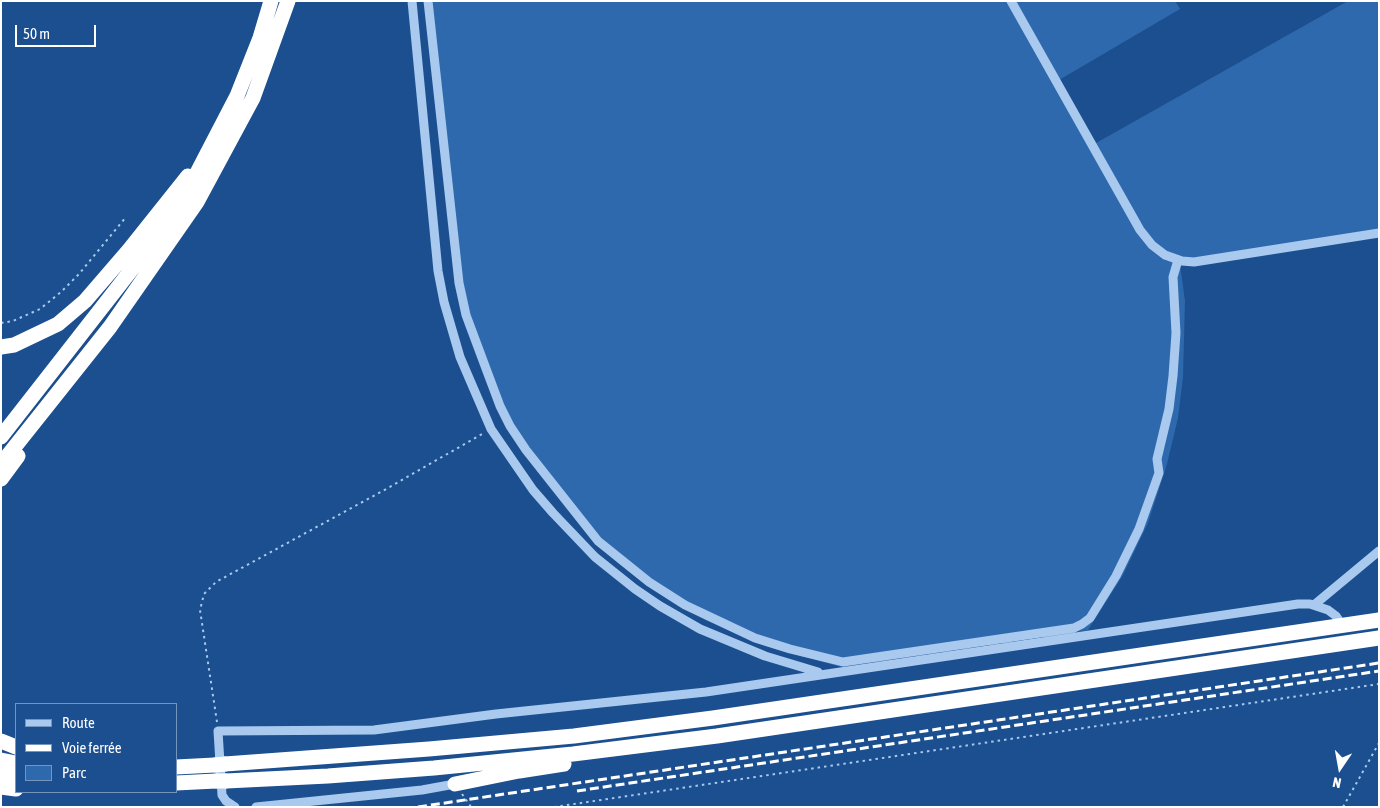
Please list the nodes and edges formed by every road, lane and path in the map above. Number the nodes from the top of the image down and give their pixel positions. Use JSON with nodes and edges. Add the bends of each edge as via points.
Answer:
{"nodes":[{"id":1,"x":271,"y":1,"type":"edge"},
{"id":2,"x":288,"y":1,"type":"edge"},
{"id":3,"x":412,"y":1,"type":"edge"},
{"id":4,"x":428,"y":1,"type":"edge"},
{"id":5,"x":1011,"y":1,"type":"edge"},
{"id":6,"x":210,"y":147,"type":"junction"},
{"id":7,"x":126,"y":217,"type":"dead end"},
{"id":8,"x":1379,"y":233,"type":"edge"},
{"id":9,"x":1178,"y":260,"type":"junction"},
{"id":10,"x":1,"y":323,"type":"edge"},
{"id":11,"x":1,"y":347,"type":"edge"},
{"id":12,"x":85,"y":358,"type":"junction"},
{"id":13,"x":491,"y":429,"type":"junction"},
{"id":14,"x":1,"y":437,"type":"edge"},
{"id":15,"x":1,"y":464,"type":"edge"},
{"id":16,"x":1,"y":479,"type":"edge"},
{"id":17,"x":1379,"y":551,"type":"edge"},
{"id":18,"x":1314,"y":605,"type":"junction"},
{"id":19,"x":1379,"y":620,"type":"edge"},
{"id":20,"x":1342,"y":625,"type":"junction"},
{"id":21,"x":1379,"y":638,"type":"edge"},
{"id":22,"x":823,"y":673,"type":"junction"},
{"id":23,"x":1379,"y":684,"type":"edge"},
{"id":24,"x":218,"y":731,"type":"junction"},
{"id":25,"x":717,"y":736,"type":"junction"},
{"id":26,"x":1,"y":741,"type":"edge"},
{"id":27,"x":1379,"y":743,"type":"edge"},
{"id":28,"x":15,"y":747,"type":"edge"},
{"id":29,"x":1,"y":760,"type":"edge"},
{"id":30,"x":178,"y":760,"type":"edge"},
{"id":31,"x":15,"y":762,"type":"edge"},
{"id":32,"x":220,"y":762,"type":"junction"},
{"id":33,"x":178,"y":767,"type":"edge"},
{"id":34,"x":1,"y":773,"type":"edge"},
{"id":35,"x":15,"y":775,"type":"edge"},
{"id":36,"x":178,"y":783,"type":"edge"},
{"id":37,"x":455,"y":784,"type":"joint"},
{"id":38,"x":1,"y":787,"type":"edge"},
{"id":39,"x":15,"y":789,"type":"edge"},
{"id":40,"x":235,"y":807,"type":"edge"},
{"id":41,"x":256,"y":807,"type":"edge"},
{"id":42,"x":554,"y":807,"type":"edge"},
{"id":43,"x":1342,"y":807,"type":"edge"}],
"edges":[{"from":1,"to":6,"type":"highway","via":[[237,96]]},
{"from":2,"to":12,"type":"highway","via":[[253,98],[198,202]]},
{"from":3,"to":13,"type":"street","via":[[444,302],[460,357]]},
{"from":4,"to":9,"type":"street","via":[[458,284],[466,315],[510,426],[598,541],[649,582],[685,605],[755,638],[843,662],[1074,628],[1090,618],[1140,530],[1159,472],[1157,460],[1173,376],[1176,333],[1173,277]]},
{"from":5,"to":9,"type":"street","via":[[1140,230],[1152,245]]},
{"from":6,"to":11,"type":"highway","via":[[85,301],[51,327]]},
{"from":6,"to":14,"type":"highway","via":[[184,198],[150,246]]},
{"from":7,"to":10,"type":"path","via":[[80,274],[61,292],[40,309]]},
{"from":8,"to":9,"type":"street","via":[[1194,262]]},
{"from":12,"to":15,"type":"highway"},
{"from":12,"to":16,"type":"highway"},
{"from":13,"to":22,"type":"street","via":[[553,513],[595,557],[635,589],[716,636],[772,659]]},
{"from":13,"to":24,"type":"path","via":[[216,582],[204,594],[200,610]]},
{"from":17,"to":18,"type":"street"},
{"from":18,"to":20,"type":"street","via":[[1328,610]]},
{"from":18,"to":22,"type":"street","via":[[1298,604]]},
{"from":19,"to":20,"type":"highway"},
{"from":20,"to":32,"type":"highway","via":[[564,737]]},
{"from":21,"to":25,"type":"highway"},
{"from":22,"to":24,"type":"street","via":[[706,692],[394,728]]},
{"from":23,"to":42,"type":"path"},
{"from":24,"to":40,"type":"street","via":[[222,795]]},
{"from":25,"to":36,"type":"highway","via":[[434,768]]},
{"from":25,"to":37,"type":"highway"},
{"from":26,"to":28,"type":"highway"},
{"from":27,"to":43,"type":"path"},
{"from":29,"to":31,"type":"highway"},
{"from":30,"to":32,"type":"highway"},
{"from":32,"to":33,"type":"highway"},
{"from":34,"to":35,"type":"highway"},
{"from":37,"to":41,"type":"street"},
{"from":38,"to":39,"type":"highway"}]}
